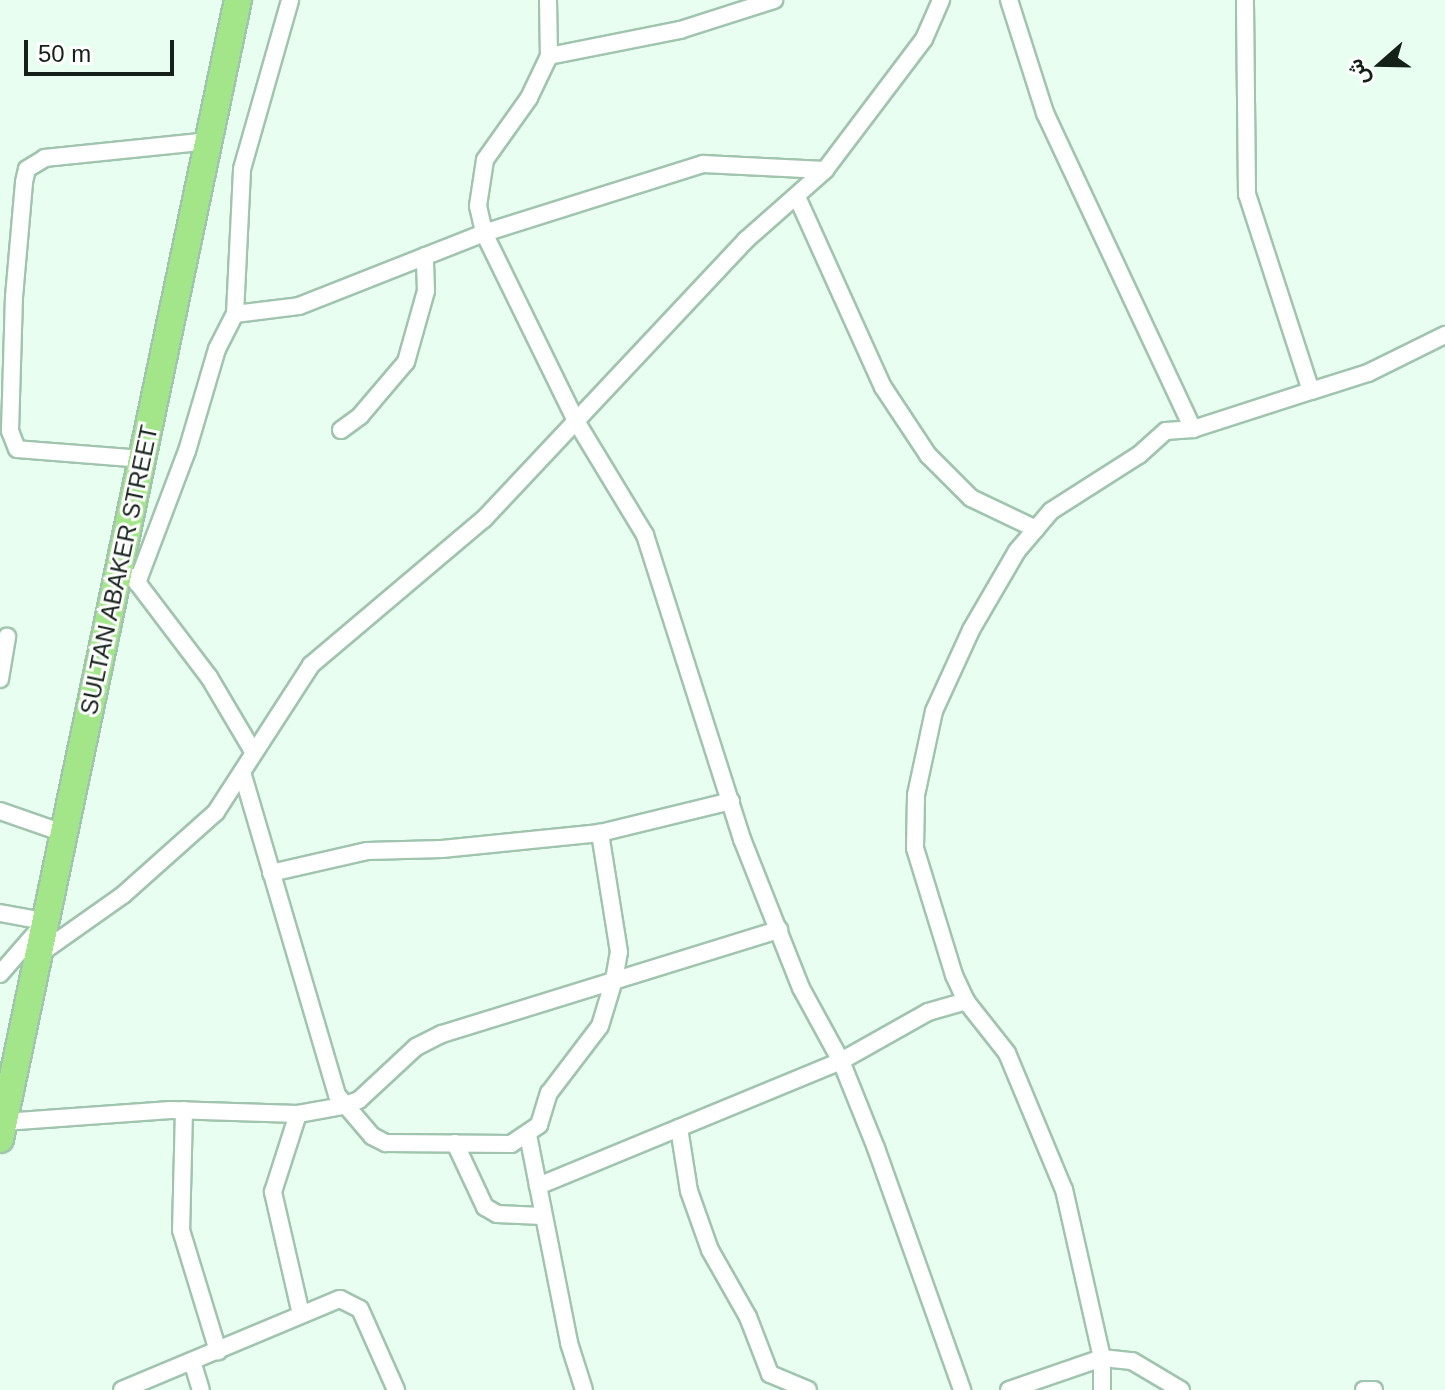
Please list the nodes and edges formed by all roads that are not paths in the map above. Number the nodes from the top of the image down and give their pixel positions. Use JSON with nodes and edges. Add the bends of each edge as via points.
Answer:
{"nodes":[{"id":1,"x":238,"y":0,"type":"edge"},
{"id":2,"x":290,"y":0,"type":"edge"},
{"id":3,"x":548,"y":0,"type":"edge"},
{"id":4,"x":774,"y":0,"type":"edge"},
{"id":5,"x":941,"y":0,"type":"edge"},
{"id":6,"x":1009,"y":0,"type":"edge"},
{"id":7,"x":1245,"y":0,"type":"edge"},
{"id":8,"x":549,"y":56,"type":"junction"},
{"id":9,"x":209,"y":141,"type":"junction"},
{"id":10,"x":825,"y":170,"type":"junction"},
{"id":11,"x":798,"y":199,"type":"junction"},
{"id":12,"x":484,"y":233,"type":"junction"},
{"id":13,"x":425,"y":256,"type":"junction"},
{"id":14,"x":235,"y":314,"type":"junction"},
{"id":15,"x":1445,"y":335,"type":"edge"},
{"id":16,"x":1311,"y":391,"type":"junction"},
{"id":17,"x":576,"y":421,"type":"junction"},
{"id":18,"x":1193,"y":429,"type":"junction"},
{"id":19,"x":341,"y":430,"type":"dead end"},
{"id":20,"x":5,"y":431,"type":"edge"},
{"id":21,"x":143,"y":459,"type":"junction"},
{"id":22,"x":1036,"y":529,"type":"junction"},
{"id":23,"x":121,"y":561,"type":"junction"},
{"id":24,"x":137,"y":583,"type":"junction"},
{"id":25,"x":7,"y":637,"type":"dead end"},
{"id":26,"x":0,"y":679,"type":"edge"},
{"id":27,"x":254,"y":753,"type":"junction"},
{"id":28,"x":242,"y":772,"type":"junction"},
{"id":29,"x":731,"y":801,"type":"junction"},
{"id":30,"x":0,"y":811,"type":"edge"},
{"id":31,"x":63,"y":833,"type":"junction"},
{"id":32,"x":600,"y":833,"type":"junction"},
{"id":33,"x":271,"y":873,"type":"junction"},
{"id":34,"x":0,"y":913,"type":"edge"},
{"id":35,"x":43,"y":923,"type":"junction"},
{"id":36,"x":779,"y":930,"type":"junction"},
{"id":37,"x":37,"y":956,"type":"junction"},
{"id":38,"x":0,"y":974,"type":"edge"},
{"id":39,"x":614,"y":980,"type":"junction"},
{"id":40,"x":966,"y":1001,"type":"junction"},
{"id":41,"x":841,"y":1061,"type":"junction"},
{"id":42,"x":343,"y":1106,"type":"junction"},
{"id":43,"x":184,"y":1110,"type":"junction"},
{"id":44,"x":298,"y":1114,"type":"junction"},
{"id":45,"x":679,"y":1128,"type":"junction"},
{"id":46,"x":2,"y":1131,"type":"edge"},
{"id":47,"x":528,"y":1135,"type":"junction"},
{"id":48,"x":455,"y":1143,"type":"junction"},
{"id":49,"x":538,"y":1186,"type":"junction"},
{"id":50,"x":542,"y":1216,"type":"junction"},
{"id":51,"x":301,"y":1314,"type":"junction"},
{"id":52,"x":218,"y":1351,"type":"junction"},
{"id":53,"x":1102,"y":1358,"type":"junction"},
{"id":54,"x":192,"y":1361,"type":"junction"},
{"id":55,"x":122,"y":1390,"type":"edge"},
{"id":56,"x":201,"y":1390,"type":"edge"},
{"id":57,"x":396,"y":1390,"type":"edge"},
{"id":58,"x":584,"y":1390,"type":"edge"},
{"id":59,"x":808,"y":1390,"type":"edge"},
{"id":60,"x":962,"y":1390,"type":"edge"},
{"id":61,"x":1009,"y":1390,"type":"edge"},
{"id":62,"x":1102,"y":1390,"type":"edge"},
{"id":63,"x":1181,"y":1390,"type":"edge"},
{"id":64,"x":1364,"y":1390,"type":"edge"},
{"id":65,"x":1374,"y":1390,"type":"edge"}],
"edges":[{"from":1,"to":9,"type":"highway","name":"SULTAN ABAKER STREET"},
{"from":2,"to":14,"type":"street","via":[[242,169]]},
{"from":3,"to":8,"type":"street"},
{"from":4,"to":8,"type":"street","via":[[680,30]]},
{"from":5,"to":10,"type":"street","via":[[924,39]]},
{"from":6,"to":18,"type":"street","via":[[1045,113]]},
{"from":7,"to":16,"type":"street","via":[[1247,194]]},
{"from":8,"to":12,"type":"street","via":[[529,98],[485,160],[478,206]]},
{"from":9,"to":20,"type":"street","via":[[45,158],[27,169]]},
{"from":9,"to":21,"type":"highway","name":"SULTAN ABAKER STREET"},
{"from":10,"to":11,"type":"street"},
{"from":10,"to":12,"type":"street","via":[[703,164]]},
{"from":11,"to":17,"type":"street","via":[[746,240]]},
{"from":11,"to":22,"type":"street","via":[[883,387],[928,455],[971,498]]},
{"from":12,"to":13,"type":"street"},
{"from":12,"to":17,"type":"street"},
{"from":13,"to":14,"type":"street","via":[[299,306]]},
{"from":13,"to":19,"type":"street","via":[[426,291],[406,362],[360,416]]},
{"from":14,"to":24,"type":"street","via":[[217,349],[187,451]]},
{"from":15,"to":16,"type":"street","via":[[1368,373]]},
{"from":16,"to":18,"type":"street"},
{"from":17,"to":27,"type":"street","via":[[484,519],[311,665]]},
{"from":17,"to":29,"type":"street","via":[[645,535]]},
{"from":18,"to":22,"type":"street","via":[[1166,431],[1139,455],[1051,511]]},
{"from":20,"to":21,"type":"street","via":[[17,449]]},
{"from":21,"to":23,"type":"highway","name":"SULTAN ABAKER STREET"},
{"from":22,"to":40,"type":"street","via":[[1017,551],[971,630],[934,711],[916,795],[915,848],[939,934]]},
{"from":23,"to":24,"type":"street"},
{"from":23,"to":31,"type":"highway","name":"SULTAN ABAKER STREET"},
{"from":24,"to":27,"type":"street","via":[[209,677]]},
{"from":25,"to":26,"type":"street"},
{"from":27,"to":28,"type":"street"},
{"from":28,"to":33,"type":"street"},
{"from":28,"to":37,"type":"street","via":[[216,812],[158,864]]},
{"from":29,"to":32,"type":"street"},
{"from":29,"to":36,"type":"street"},
{"from":30,"to":31,"type":"street"},
{"from":31,"to":35,"type":"highway","name":"SULTAN ABAKER STREET"},
{"from":32,"to":33,"type":"street","via":[[367,851]]},
{"from":32,"to":39,"type":"street","via":[[619,952]]},
{"from":33,"to":42,"type":"street"},
{"from":34,"to":35,"type":"street"},
{"from":35,"to":37,"type":"highway","name":"SULTAN ABAKER STREET"},
{"from":35,"to":38,"type":"street"},
{"from":36,"to":39,"type":"street"},
{"from":36,"to":41,"type":"street","via":[[801,988]]},
{"from":37,"to":46,"type":"highway","name":"SULTAN ABAKER STREET"},
{"from":39,"to":42,"type":"street","via":[[429,1040],[359,1100]]},
{"from":39,"to":47,"type":"street","via":[[600,1026],[549,1093],[539,1125]]},
{"from":40,"to":41,"type":"street","via":[[928,1012]]},
{"from":40,"to":53,"type":"street","via":[[1007,1053],[1036,1116],[1064,1190]]},
{"from":41,"to":45,"type":"street"},
{"from":41,"to":60,"type":"street","via":[[917,1254]]},
{"from":42,"to":44,"type":"street"},
{"from":42,"to":48,"type":"street","via":[[386,1143]]},
{"from":43,"to":44,"type":"street"},
{"from":43,"to":46,"type":"street"},
{"from":43,"to":52,"type":"street","via":[[181,1230]]},
{"from":44,"to":51,"type":"street","via":[[273,1192]]},
{"from":45,"to":49,"type":"street"},
{"from":45,"to":59,"type":"street","via":[[689,1191],[710,1250],[748,1317],[770,1374]]},
{"from":47,"to":48,"type":"street","via":[[511,1144]]},
{"from":47,"to":49,"type":"street"},
{"from":48,"to":50,"type":"street","via":[[485,1207],[497,1214]]},
{"from":49,"to":50,"type":"street"},
{"from":50,"to":58,"type":"street"},
{"from":51,"to":52,"type":"street"},
{"from":51,"to":57,"type":"street","via":[[340,1299],[350,1301],[360,1309]]},
{"from":52,"to":54,"type":"street"},
{"from":53,"to":61,"type":"street"},
{"from":53,"to":62,"type":"street"},
{"from":53,"to":63,"type":"street","via":[[1132,1361]]},
{"from":54,"to":55,"type":"street"},
{"from":54,"to":56,"type":"street"},
{"from":64,"to":65,"type":"street"}]}
